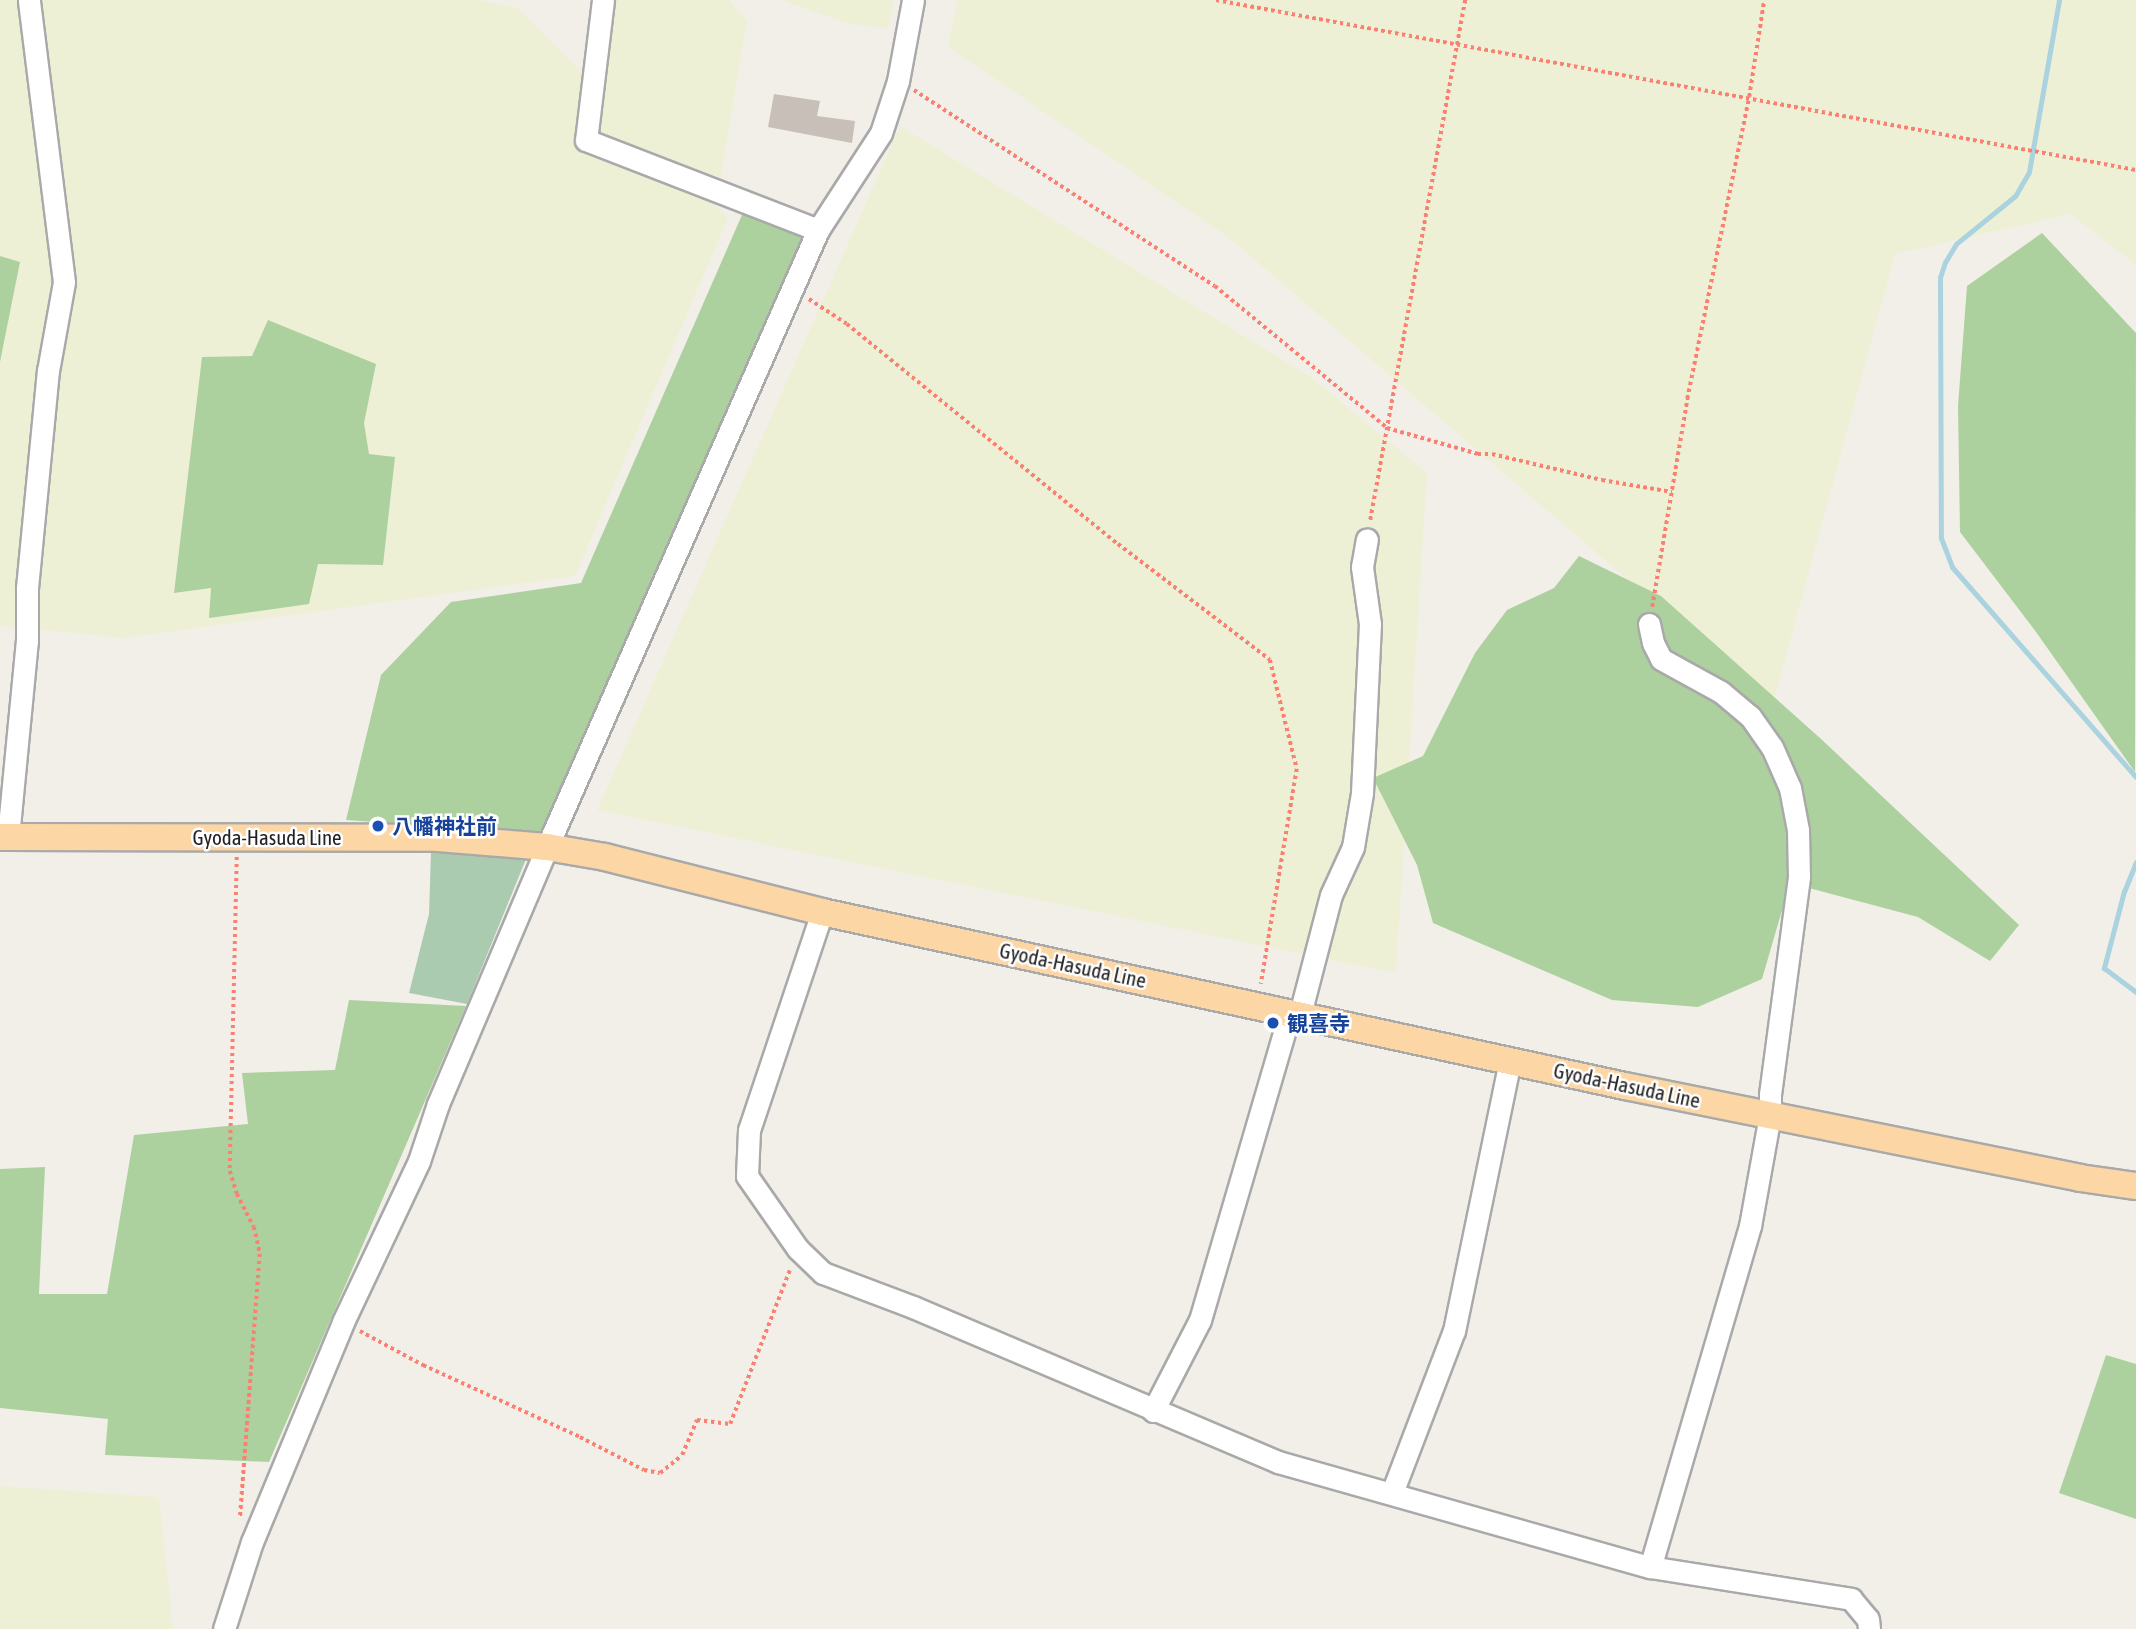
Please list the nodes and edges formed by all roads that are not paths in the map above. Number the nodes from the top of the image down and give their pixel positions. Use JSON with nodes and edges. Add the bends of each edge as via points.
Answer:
{"nodes":[{"id":1,"x":29,"y":0,"type":"edge"},
{"id":2,"x":603,"y":0,"type":"edge"},
{"id":3,"x":913,"y":0,"type":"edge"},
{"id":4,"x":818,"y":230,"type":"junction"},
{"id":5,"x":1367,"y":539,"type":"road end"},
{"id":6,"x":1649,"y":624,"type":"road end"},
{"id":7,"x":4,"y":837,"type":"edge"},
{"id":8,"x":547,"y":847,"type":"junction"},
{"id":9,"x":822,"y":912,"type":"junction"},
{"id":10,"x":1295,"y":1013,"type":"junction"},
{"id":11,"x":1510,"y":1061,"type":"junction"},
{"id":12,"x":1770,"y":1115,"type":"junction"},
{"id":13,"x":2136,"y":1186,"type":"edge"},
{"id":14,"x":1153,"y":1411,"type":"junction"},
{"id":15,"x":1392,"y":1493,"type":"junction"},
{"id":16,"x":1650,"y":1567,"type":"junction"},
{"id":17,"x":224,"y":1629,"type":"edge"},
{"id":18,"x":1870,"y":1629,"type":"edge"}],
"edges":[{"from":1,"to":7,"type":"street","via":[[64,282],[48,371],[27,588],[27,641]]},
{"from":2,"to":4,"type":"street","via":[[586,140]]},
{"from":3,"to":4,"type":"street","via":[[898,81],[881,133]]},
{"from":4,"to":8,"type":"street"},
{"from":5,"to":10,"type":"street","via":[[1362,567],[1370,624],[1362,793],[1353,847],[1331,895]]},
{"from":6,"to":12,"type":"street","via":[[1661,659],[1721,692],[1750,716],[1772,747],[1790,788],[1798,830],[1799,877]]},
{"from":7,"to":8,"type":"main road","name":"Gyoda-Hasuda Line","via":[[438,838]]},
{"from":8,"to":9,"type":"main road","name":"Gyoda-Hasuda Line","via":[[606,857]]},
{"from":8,"to":17,"type":"street","via":[[438,1104],[419,1161],[343,1322],[252,1542]]},
{"from":9,"to":10,"type":"main road","name":"Gyoda-Hasuda Line"},
{"from":9,"to":14,"type":"street","via":[[749,1130],[747,1176],[798,1249],[823,1273]]},
{"from":10,"to":11,"type":"main road","name":"Gyoda-Hasuda Line"},
{"from":10,"to":14,"type":"street","via":[[1200,1320]]},
{"from":11,"to":12,"type":"main road","name":"Gyoda-Hasuda Line"},
{"from":11,"to":15,"type":"street","via":[[1454,1331]]},
{"from":12,"to":13,"type":"main road","name":"Gyoda-Hasuda Line"},
{"from":12,"to":16,"type":"street","via":[[1750,1226]]},
{"from":14,"to":15,"type":"street","via":[[1278,1462]]},
{"from":15,"to":16,"type":"street"},
{"from":16,"to":18,"type":"street","via":[[1851,1600],[1868,1619]]}]}
